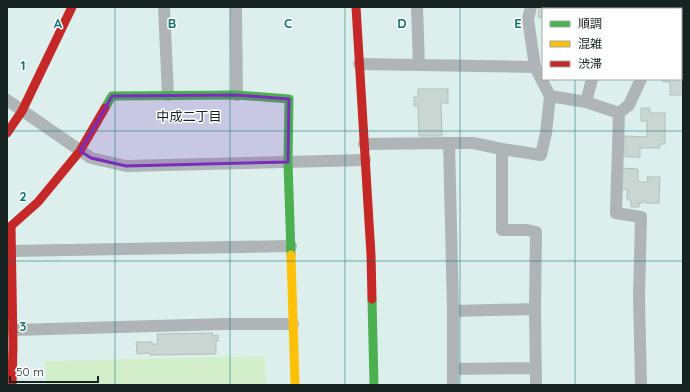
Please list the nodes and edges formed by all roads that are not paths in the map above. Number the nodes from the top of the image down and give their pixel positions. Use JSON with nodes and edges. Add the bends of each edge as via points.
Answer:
{"nodes":[{"id":1,"x":72,"y":7,"type":"edge"},
{"id":2,"x":164,"y":7,"type":"edge"},
{"id":3,"x":236,"y":7,"type":"edge"},
{"id":4,"x":356,"y":7,"type":"edge"},
{"id":5,"x":417,"y":7,"type":"edge"},
{"id":6,"x":531,"y":7,"type":"edge"},
{"id":7,"x":359,"y":64,"type":"junction"},
{"id":8,"x":419,"y":65,"type":"junction"},
{"id":9,"x":536,"y":67,"type":"junction"},
{"id":10,"x":542,"y":79,"type":"edge"},
{"id":11,"x":542,"y":80,"type":"edge"},
{"id":12,"x":592,"y":80,"type":"edge"},
{"id":13,"x":641,"y":80,"type":"edge"},
{"id":14,"x":168,"y":94,"type":"junction"},
{"id":15,"x":236,"y":95,"type":"junction"},
{"id":16,"x":550,"y":96,"type":"junction"},
{"id":17,"x":7,"y":100,"type":"edge"},
{"id":18,"x":586,"y":102,"type":"junction"},
{"id":19,"x":22,"y":110,"type":"junction"},
{"id":20,"x":619,"y":113,"type":"junction"},
{"id":21,"x":7,"y":133,"type":"edge"},
{"id":22,"x":448,"y":143,"type":"junction"},
{"id":23,"x":364,"y":144,"type":"junction"},
{"id":24,"x":502,"y":149,"type":"junction"},
{"id":25,"x":80,"y":151,"type":"junction"},
{"id":26,"x":366,"y":160,"type":"junction"},
{"id":27,"x":288,"y":162,"type":"junction"},
{"id":28,"x":291,"y":246,"type":"junction"},
{"id":29,"x":11,"y":251,"type":"junction"},
{"id":30,"x":535,"y":309,"type":"junction"},
{"id":31,"x":453,"y":311,"type":"junction"},
{"id":32,"x":293,"y":324,"type":"junction"},
{"id":33,"x":14,"y":330,"type":"junction"},
{"id":34,"x":536,"y":368,"type":"junction"},
{"id":35,"x":453,"y":370,"type":"junction"},
{"id":36,"x":12,"y":385,"type":"edge"},
{"id":37,"x":295,"y":385,"type":"edge"},
{"id":38,"x":374,"y":385,"type":"edge"},
{"id":39,"x":453,"y":385,"type":"edge"},
{"id":40,"x":536,"y":385,"type":"edge"},
{"id":41,"x":641,"y":385,"type":"edge"}],
"edges":[{"from":1,"to":19,"type":"street"},
{"from":2,"to":14,"type":"street"},
{"from":3,"to":15,"type":"street"},
{"from":4,"to":7,"type":"street"},
{"from":5,"to":8,"type":"street"},
{"from":6,"to":9,"type":"street","via":[[528,19]]},
{"from":7,"to":8,"type":"street"},
{"from":7,"to":23,"type":"street"},
{"from":8,"to":9,"type":"street"},
{"from":9,"to":10,"type":"street"},
{"from":11,"to":16,"type":"street"},
{"from":12,"to":18,"type":"street"},
{"from":13,"to":20,"type":"street","via":[[629,105]]},
{"from":14,"to":15,"type":"street"},
{"from":14,"to":25,"type":"street","via":[[112,96]]},
{"from":15,"to":27,"type":"street","via":[[289,99]]},
{"from":16,"to":18,"type":"street"},
{"from":16,"to":24,"type":"street","via":[[541,155]]},
{"from":17,"to":19,"type":"street"},
{"from":18,"to":20,"type":"street"},
{"from":19,"to":21,"type":"street"},
{"from":19,"to":25,"type":"street"},
{"from":20,"to":41,"type":"street","via":[[616,212],[641,217]]},
{"from":22,"to":23,"type":"street"},
{"from":22,"to":24,"type":"street","via":[[473,143]]},
{"from":22,"to":31,"type":"street"},
{"from":23,"to":26,"type":"street"},
{"from":24,"to":30,"type":"street","via":[[502,230],[536,232]]},
{"from":25,"to":27,"type":"street","via":[[91,158],[126,166]]},
{"from":25,"to":29,"type":"street","via":[[38,202],[11,226]]},
{"from":26,"to":27,"type":"street"},
{"from":26,"to":38,"type":"street"},
{"from":27,"to":28,"type":"street"},
{"from":28,"to":29,"type":"street"},
{"from":28,"to":32,"type":"street"},
{"from":29,"to":33,"type":"street"},
{"from":30,"to":31,"type":"street"},
{"from":30,"to":34,"type":"street"},
{"from":31,"to":35,"type":"street"},
{"from":32,"to":33,"type":"street"},
{"from":32,"to":37,"type":"street"},
{"from":33,"to":36,"type":"street"},
{"from":34,"to":35,"type":"street"},
{"from":34,"to":40,"type":"street"},
{"from":35,"to":39,"type":"street"}]}
